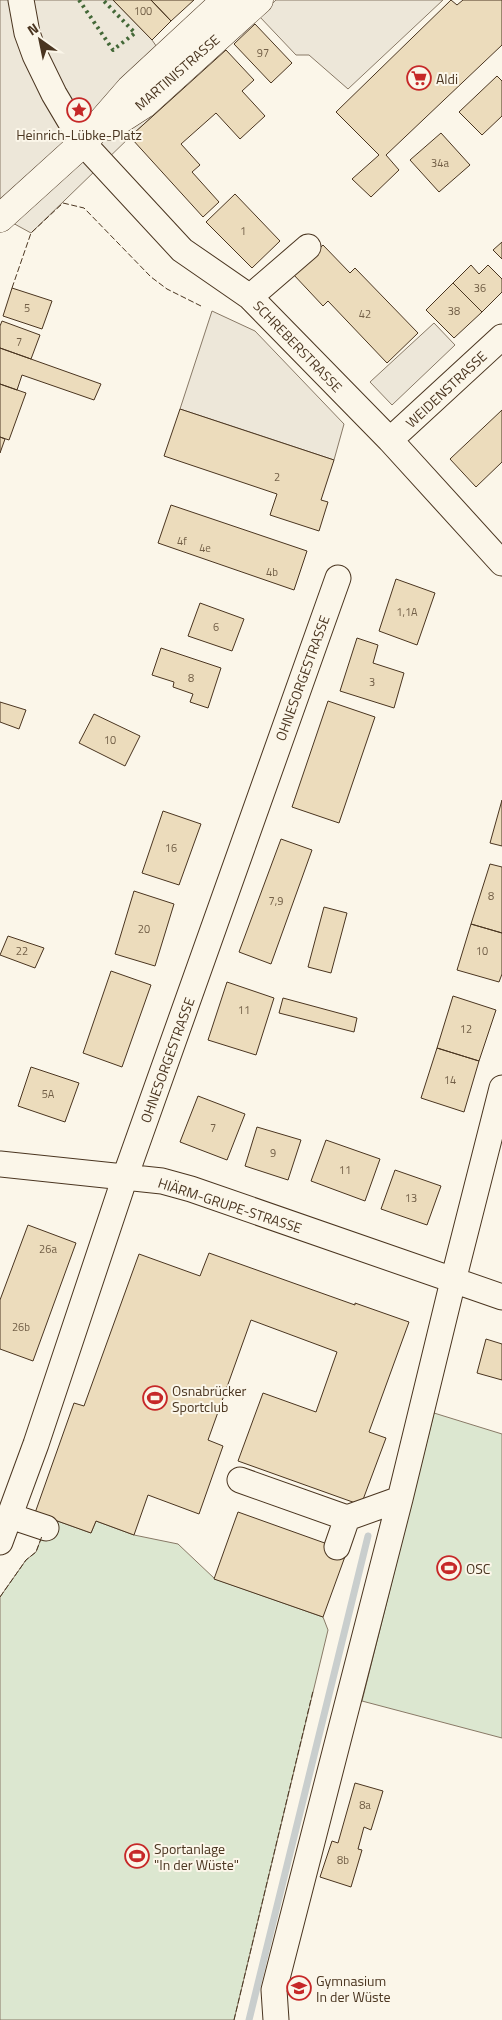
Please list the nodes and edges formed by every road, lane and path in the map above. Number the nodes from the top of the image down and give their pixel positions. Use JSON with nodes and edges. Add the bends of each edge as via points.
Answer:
{"nodes":[{"id":1,"x":21,"y":0,"type":"edge"},
{"id":2,"x":226,"y":0,"type":"edge"},
{"id":3,"x":259,"y":0,"type":"edge"},
{"id":4,"x":83,"y":143,"type":"junction"},
{"id":5,"x":0,"y":218,"type":"edge"},
{"id":6,"x":308,"y":247,"type":"dead end"},
{"id":7,"x":250,"y":297,"type":"junction"},
{"id":8,"x":502,"y":337,"type":"edge"},
{"id":9,"x":390,"y":440,"type":"junction"},
{"id":10,"x":502,"y":563,"type":"edge"},
{"id":11,"x":338,"y":578,"type":"dead end"},
{"id":12,"x":502,"y":1088,"type":"edge"},
{"id":13,"x":2,"y":1172,"type":"edge"},
{"id":14,"x":125,"y":1177,"type":"junction"},
{"id":15,"x":453,"y":1281,"type":"junction"},
{"id":16,"x":502,"y":1297,"type":"edge"},
{"id":17,"x":240,"y":1480,"type":"dead end"},
{"id":18,"x":400,"y":1498,"type":"junction"},
{"id":19,"x":10,"y":1516,"type":"junction"},
{"id":20,"x":347,"y":1518,"type":"junction"},
{"id":21,"x":46,"y":1528,"type":"dead end"},
{"id":22,"x":0,"y":1542,"type":"edge"},
{"id":23,"x":337,"y":1547,"type":"dead end"},
{"id":24,"x":276,"y":2020,"type":"edge"}],
"edges":[{"from":1,"to":4,"type":"street","name":"SCHREBERSTRASSE","via":[[35,55]]},
{"from":2,"to":4,"type":"main road","name":"MARTINISTRASSE","via":[[130,89]]},
{"from":3,"to":4,"type":"main road","name":"MARTINISTRASSE","via":[[144,104]]},
{"from":4,"to":5,"type":"main road"},
{"from":4,"to":7,"type":"street","name":"SCHREBERSTRASSE","via":[[182,250]]},
{"from":6,"to":7,"type":"street"},
{"from":7,"to":9,"type":"street","name":"SCHREBERSTRASSE"},
{"from":8,"to":9,"type":"street","name":"WEIDENSTRASSE"},
{"from":9,"to":10,"type":"street","name":"SCHREBERSTRASSE"},
{"from":11,"to":14,"type":"street","name":"OHNESORGESTRASSE"},
{"from":12,"to":15,"type":"street"},
{"from":13,"to":14,"type":"street","name":"HIÄRM-GRUPE-STRASSE"},
{"from":14,"to":15,"type":"street","name":"HIÄRM-GRUPE-STRASSE","via":[[162,1181],[191,1189]]},
{"from":14,"to":19,"type":"street","name":"OHNESORGESTRASSE"},
{"from":15,"to":16,"type":"street","name":"HIÄRM-GRUPE-STRASSE"},
{"from":15,"to":18,"type":"street"},
{"from":17,"to":20,"type":"street"},
{"from":18,"to":20,"type":"street"},
{"from":18,"to":24,"type":"street","via":[[274,1990]]},
{"from":19,"to":21,"type":"street"},
{"from":19,"to":22,"type":"street","name":"OHNESORGESTRASSE"},
{"from":20,"to":23,"type":"street"}]}
